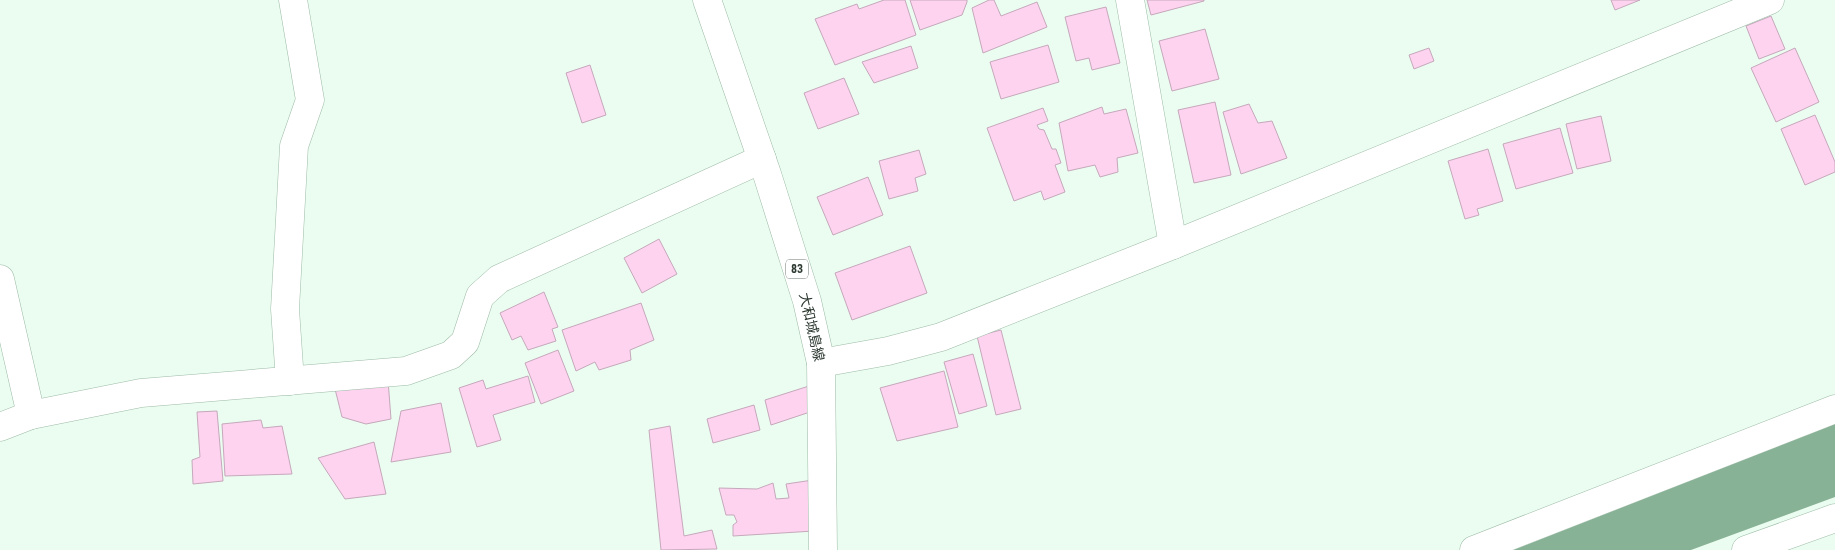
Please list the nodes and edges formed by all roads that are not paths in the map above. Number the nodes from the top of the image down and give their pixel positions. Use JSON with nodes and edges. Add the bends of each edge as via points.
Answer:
{"nodes":[{"id":1,"x":293,"y":0,"type":"edge"},
{"id":2,"x":707,"y":0,"type":"edge"},
{"id":3,"x":1130,"y":0,"type":"edge"},
{"id":4,"x":1770,"y":0,"type":"edge"},
{"id":5,"x":762,"y":159,"type":"junction"},
{"id":6,"x":1174,"y":245,"type":"junction"},
{"id":7,"x":0,"y":279,"type":"edge"},
{"id":8,"x":821,"y":363,"type":"junction"},
{"id":9,"x":290,"y":381,"type":"junction"},
{"id":10,"x":1835,"y":409,"type":"edge"},
{"id":11,"x":31,"y":415,"type":"junction"},
{"id":12,"x":0,"y":427,"type":"edge"},
{"id":13,"x":1835,"y":518,"type":"edge"},
{"id":14,"x":823,"y":550,"type":"edge"},
{"id":15,"x":1474,"y":550,"type":"edge"},
{"id":16,"x":1746,"y":550,"type":"edge"}],
"edges":[{"from":1,"to":9,"type":"street","via":[[310,100],[294,146],[285,309]]},
{"from":2,"to":5,"type":"street","name":"大和城島線","number":"83"},
{"from":3,"to":6,"type":"street"},
{"from":4,"to":6,"type":"street"},
{"from":5,"to":8,"type":"street","name":"大和城島線","number":"83","via":[[807,301]]},
{"from":5,"to":9,"type":"street","via":[[499,279],[480,296],[465,342],[451,355],[406,371]]},
{"from":6,"to":8,"type":"street","via":[[941,337]]},
{"from":7,"to":11,"type":"street"},
{"from":8,"to":14,"type":"street","name":"大和城島線","number":"83"},
{"from":9,"to":11,"type":"street","via":[[141,393]]},
{"from":10,"to":15,"type":"street"},
{"from":11,"to":12,"type":"street"},
{"from":13,"to":16,"type":"street"}]}
